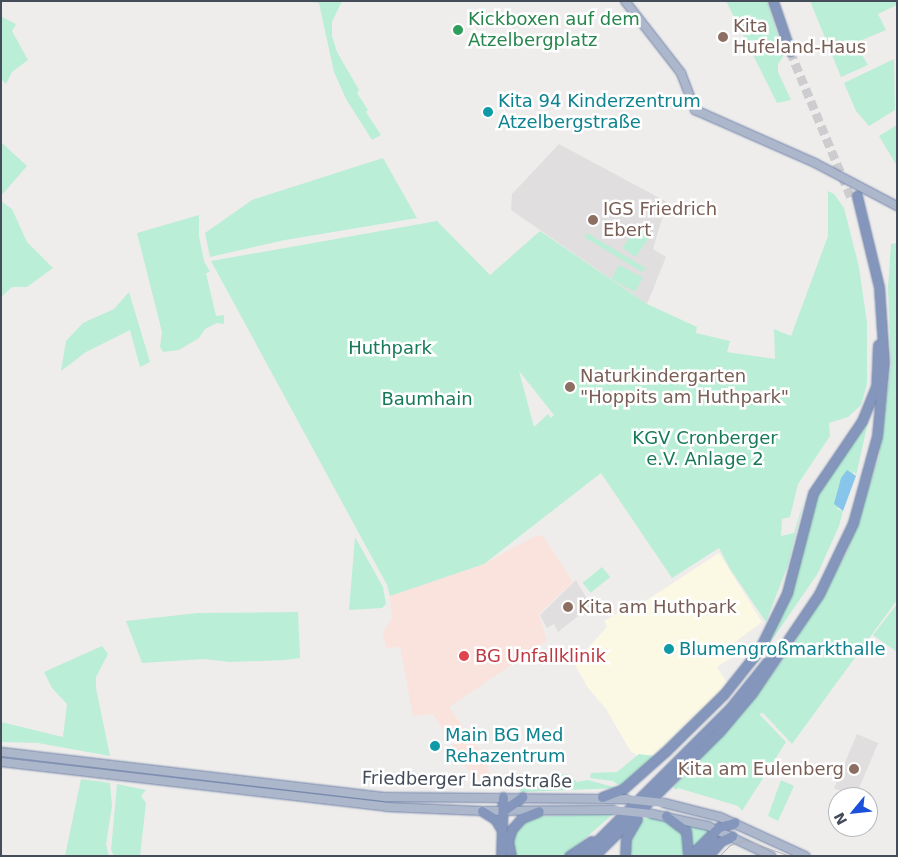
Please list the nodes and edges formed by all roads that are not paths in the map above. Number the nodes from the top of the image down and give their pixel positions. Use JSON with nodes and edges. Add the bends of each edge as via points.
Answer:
{"nodes":[{"id":1,"x":625,"y":1,"type":"edge"},
{"id":2,"x":773,"y":1,"type":"edge"},
{"id":3,"x":779,"y":1,"type":"edge"},
{"id":4,"x":856,"y":195,"type":"junction"},
{"id":5,"x":896,"y":206,"type":"edge"},
{"id":6,"x":877,"y":385,"type":"junction"},
{"id":7,"x":1,"y":752,"type":"edge"},
{"id":8,"x":1,"y":762,"type":"edge"},
{"id":9,"x":503,"y":797,"type":"junction"},
{"id":10,"x":522,"y":797,"type":"junction"},
{"id":11,"x":602,"y":797,"type":"junction"},
{"id":12,"x":651,"y":799,"type":"junction"},
{"id":13,"x":482,"y":811,"type":"junction"},
{"id":14,"x":503,"y":811,"type":"junction"},
{"id":15,"x":539,"y":811,"type":"junction"},
{"id":16,"x":666,"y":816,"type":"junction"},
{"id":17,"x":734,"y":823,"type":"joint"},
{"id":18,"x":719,"y":825,"type":"junction"},
{"id":19,"x":612,"y":826,"type":"junction"},
{"id":20,"x":502,"y":833,"type":"junction"},
{"id":21,"x":732,"y":836,"type":"junction"},
{"id":22,"x":501,"y":856,"type":"edge"},
{"id":23,"x":512,"y":856,"type":"edge"},
{"id":24,"x":570,"y":856,"type":"edge"},
{"id":25,"x":582,"y":856,"type":"edge"},
{"id":26,"x":594,"y":856,"type":"edge"},
{"id":27,"x":625,"y":856,"type":"edge"},
{"id":28,"x":689,"y":856,"type":"edge"},
{"id":29,"x":699,"y":856,"type":"edge"},
{"id":30,"x":708,"y":856,"type":"edge"},
{"id":31,"x":771,"y":856,"type":"edge"},
{"id":32,"x":805,"y":856,"type":"edge"}],
"edges":[{"from":1,"to":4,"type":"main road","via":[[677,68],[695,110],[815,163]]},
{"from":2,"to":3,"type":"highway","via":[[792,50]]},
{"from":4,"to":5,"type":"main road"},
{"from":4,"to":6,"type":"highway","via":[[874,287],[878,328]]},
{"from":4,"to":12,"type":"highway","via":[[874,261],[884,347],[877,436],[859,507],[819,594],[771,666],[737,712]]},
{"from":6,"to":11,"type":"highway","via":[[862,421],[813,493],[784,600],[755,656],[724,694],[664,752],[623,789]]},
{"from":6,"to":19,"type":"highway","via":[[871,435],[853,508],[833,556],[804,608],[730,708]]},
{"from":7,"to":9,"type":"main road","name":"Friedberger Landstraße","via":[[386,797]]},
{"from":8,"to":13,"type":"main road","name":"Friedberger Landstraße","via":[[354,804]]},
{"from":9,"to":10,"type":"main road","name":"Friedberger Landstraße"},
{"from":9,"to":14,"type":"highway"},
{"from":10,"to":11,"type":"main road","name":"Friedberger Landstraße"},
{"from":10,"to":14,"type":"highway"},
{"from":11,"to":18,"type":"main road","name":"Friedberger Landstraße","bridge":true,"via":[[664,803]]},
{"from":12,"to":26,"type":"highway"},
{"from":12,"to":27,"type":"highway","via":[[628,833]]},
{"from":13,"to":14,"type":"main road","name":"Friedberger Landstraße"},
{"from":13,"to":20,"type":"highway","via":[[497,821]]},
{"from":14,"to":15,"type":"main road","name":"Friedberger Landstraße"},
{"from":14,"to":20,"type":"highway"},
{"from":15,"to":16,"type":"main road","name":"Friedberger Landstraße","bridge":true,"via":[[613,810]]},
{"from":15,"to":23,"type":"highway","via":[[522,818],[512,829],[508,841]]},
{"from":16,"to":18,"type":"main road","name":"Friedberger Landstraße"},
{"from":16,"to":28,"type":"highway","via":[[686,831]]},
{"from":17,"to":18,"type":"highway"},
{"from":17,"to":32,"type":"main road"},
{"from":18,"to":21,"type":"main road","name":"Friedberger Landstraße"},
{"from":18,"to":28,"type":"highway"},
{"from":18,"to":29,"type":"highway"},
{"from":19,"to":24,"type":"highway"},
{"from":19,"to":25,"type":"highway"},
{"from":20,"to":22,"type":"highway"},
{"from":21,"to":30,"type":"highway","via":[[721,841]]},
{"from":21,"to":31,"type":"main road","name":"Friedberger Landstraße"}]}
